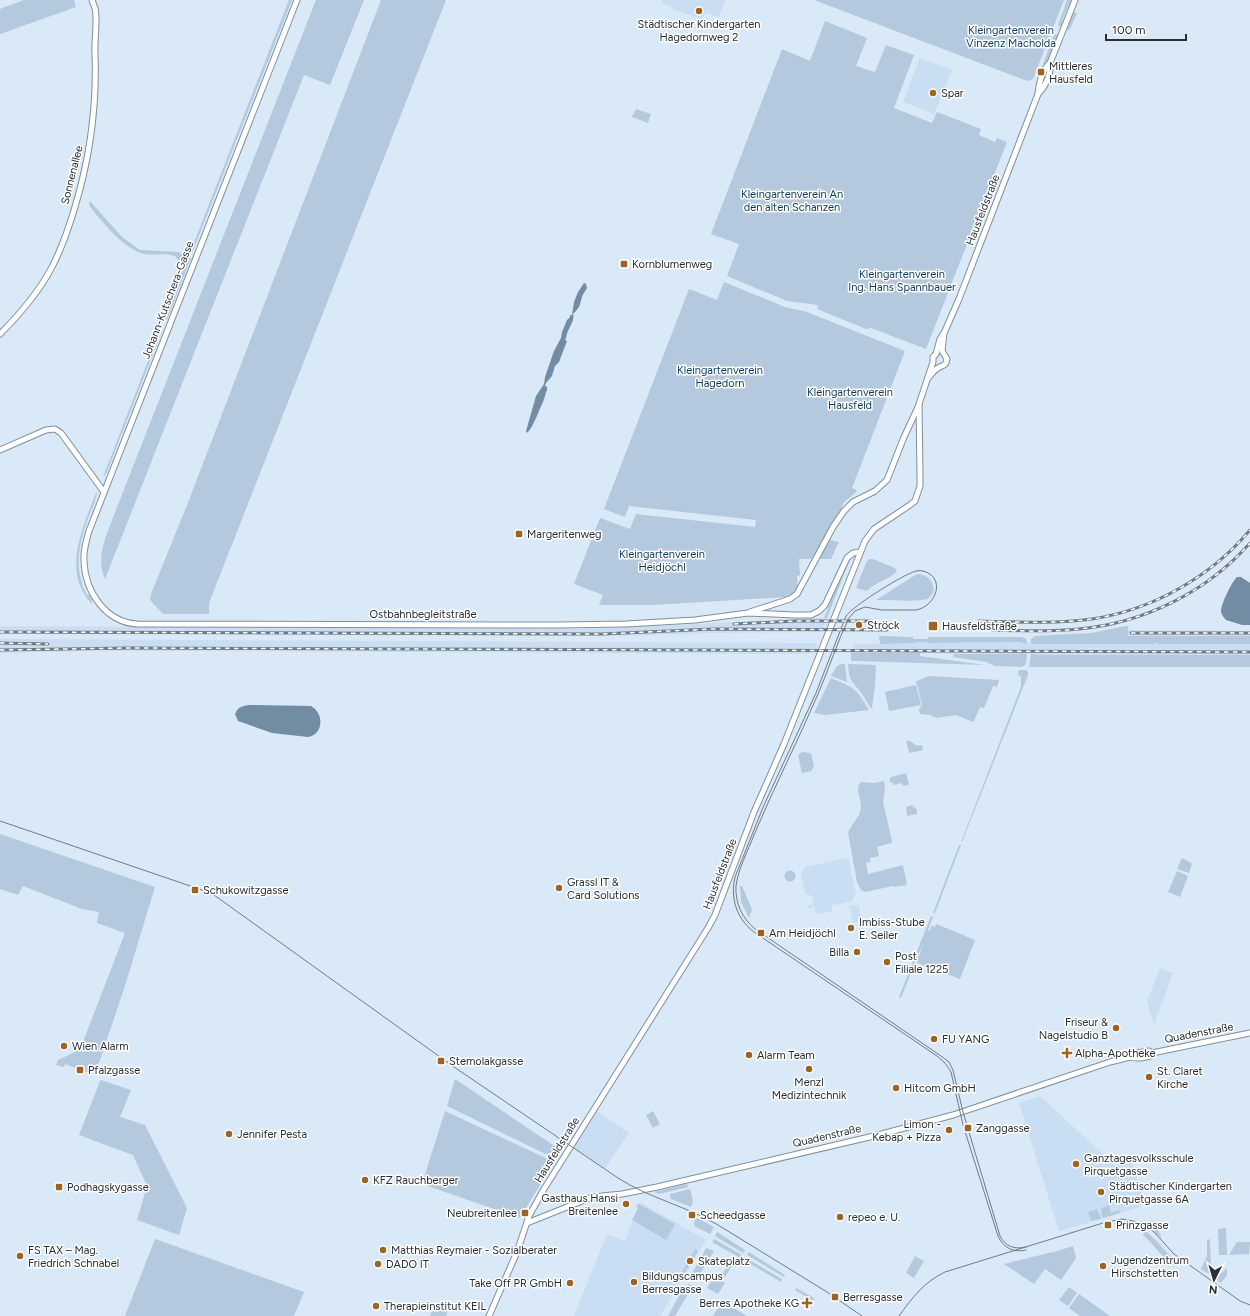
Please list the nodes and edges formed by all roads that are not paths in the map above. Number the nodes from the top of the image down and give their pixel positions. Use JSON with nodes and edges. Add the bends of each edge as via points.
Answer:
{"nodes":[{"id":1,"x":92,"y":0,"type":"edge"},
{"id":2,"x":297,"y":0,"type":"edge"},
{"id":3,"x":1075,"y":0,"type":"edge"},
{"id":4,"x":944,"y":331,"type":"junction"},
{"id":5,"x":0,"y":334,"type":"edge"},
{"id":6,"x":943,"y":353,"type":"junction"},
{"id":7,"x":936,"y":354,"type":"junction"},
{"id":8,"x":933,"y":362,"type":"junction"},
{"id":9,"x":939,"y":367,"type":"junction"},
{"id":10,"x":926,"y":380,"type":"junction"},
{"id":11,"x":919,"y":404,"type":"junction"},
{"id":12,"x":0,"y":450,"type":"edge"},
{"id":13,"x":104,"y":492,"type":"junction"},
{"id":14,"x":860,"y":552,"type":"junction"},
{"id":15,"x":103,"y":608,"type":"joint"},
{"id":16,"x":748,"y":612,"type":"junction"},
{"id":17,"x":1250,"y":1033,"type":"edge"},
{"id":18,"x":526,"y":1223,"type":"junction"},
{"id":19,"x":489,"y":1316,"type":"edge"}],
"edges":[{"from":1,"to":5,"type":"street","name":"Sonnenallee","via":[[96,10],[95,104],[83,180],[70,222],[52,266],[29,302]]},
{"from":2,"to":13,"type":"street","name":"Johann-Kutschera-Gasse"},
{"from":3,"to":4,"type":"street","name":"Hausfeldstraße","via":[[1050,63],[1046,66],[1038,94],[959,300]]},
{"from":4,"to":6,"type":"street","name":"Hausfeldstraße"},
{"from":4,"to":7,"type":"street","name":"Hausfeldstraße"},
{"from":6,"to":7,"type":"street"},
{"from":6,"to":9,"type":"street","name":"Hausfeldstraße","via":[[946,356],[946,363]]},
{"from":7,"to":8,"type":"street","name":"Hausfeldstraße"},
{"from":8,"to":9,"type":"street"},
{"from":8,"to":10,"type":"street","name":"Hausfeldstraße"},
{"from":9,"to":10,"type":"street","name":"Hausfeldstraße"},
{"from":10,"to":11,"type":"street","name":"Hausfeldstraße"},
{"from":11,"to":14,"type":"street","name":"Hausfeldstraße","via":[[918,495],[905,510],[874,529]]},
{"from":11,"to":16,"type":"street","name":"Ostbahnbegleitstraße","via":[[887,480],[875,491],[853,502],[844,511],[797,594],[790,599]]},
{"from":12,"to":13,"type":"street","via":[[46,430],[55,429],[61,433]]},
{"from":13,"to":15,"type":"street","name":"Johann-Kutschera-Gasse","via":[[85,545],[84,560],[86,576],[93,595]]},
{"from":14,"to":16,"type":"street","name":"Ostbahnbegleitstraße","via":[[853,553],[846,560],[825,605],[816,613],[794,615]]},
{"from":14,"to":18,"type":"street","name":"Hausfeldstraße","via":[[713,918],[556,1169]]},
{"from":15,"to":16,"type":"street","name":"Ostbahnbegleitstraße","via":[[129,624],[612,624],[695,620]]},
{"from":17,"to":18,"type":"street","name":"Quadenstraße","via":[[1152,1053],[1137,1053],[953,1115],[648,1189],[592,1197]]},
{"from":18,"to":19,"type":"street","name":"Hausfeldstraße","via":[[517,1252]]}]}
